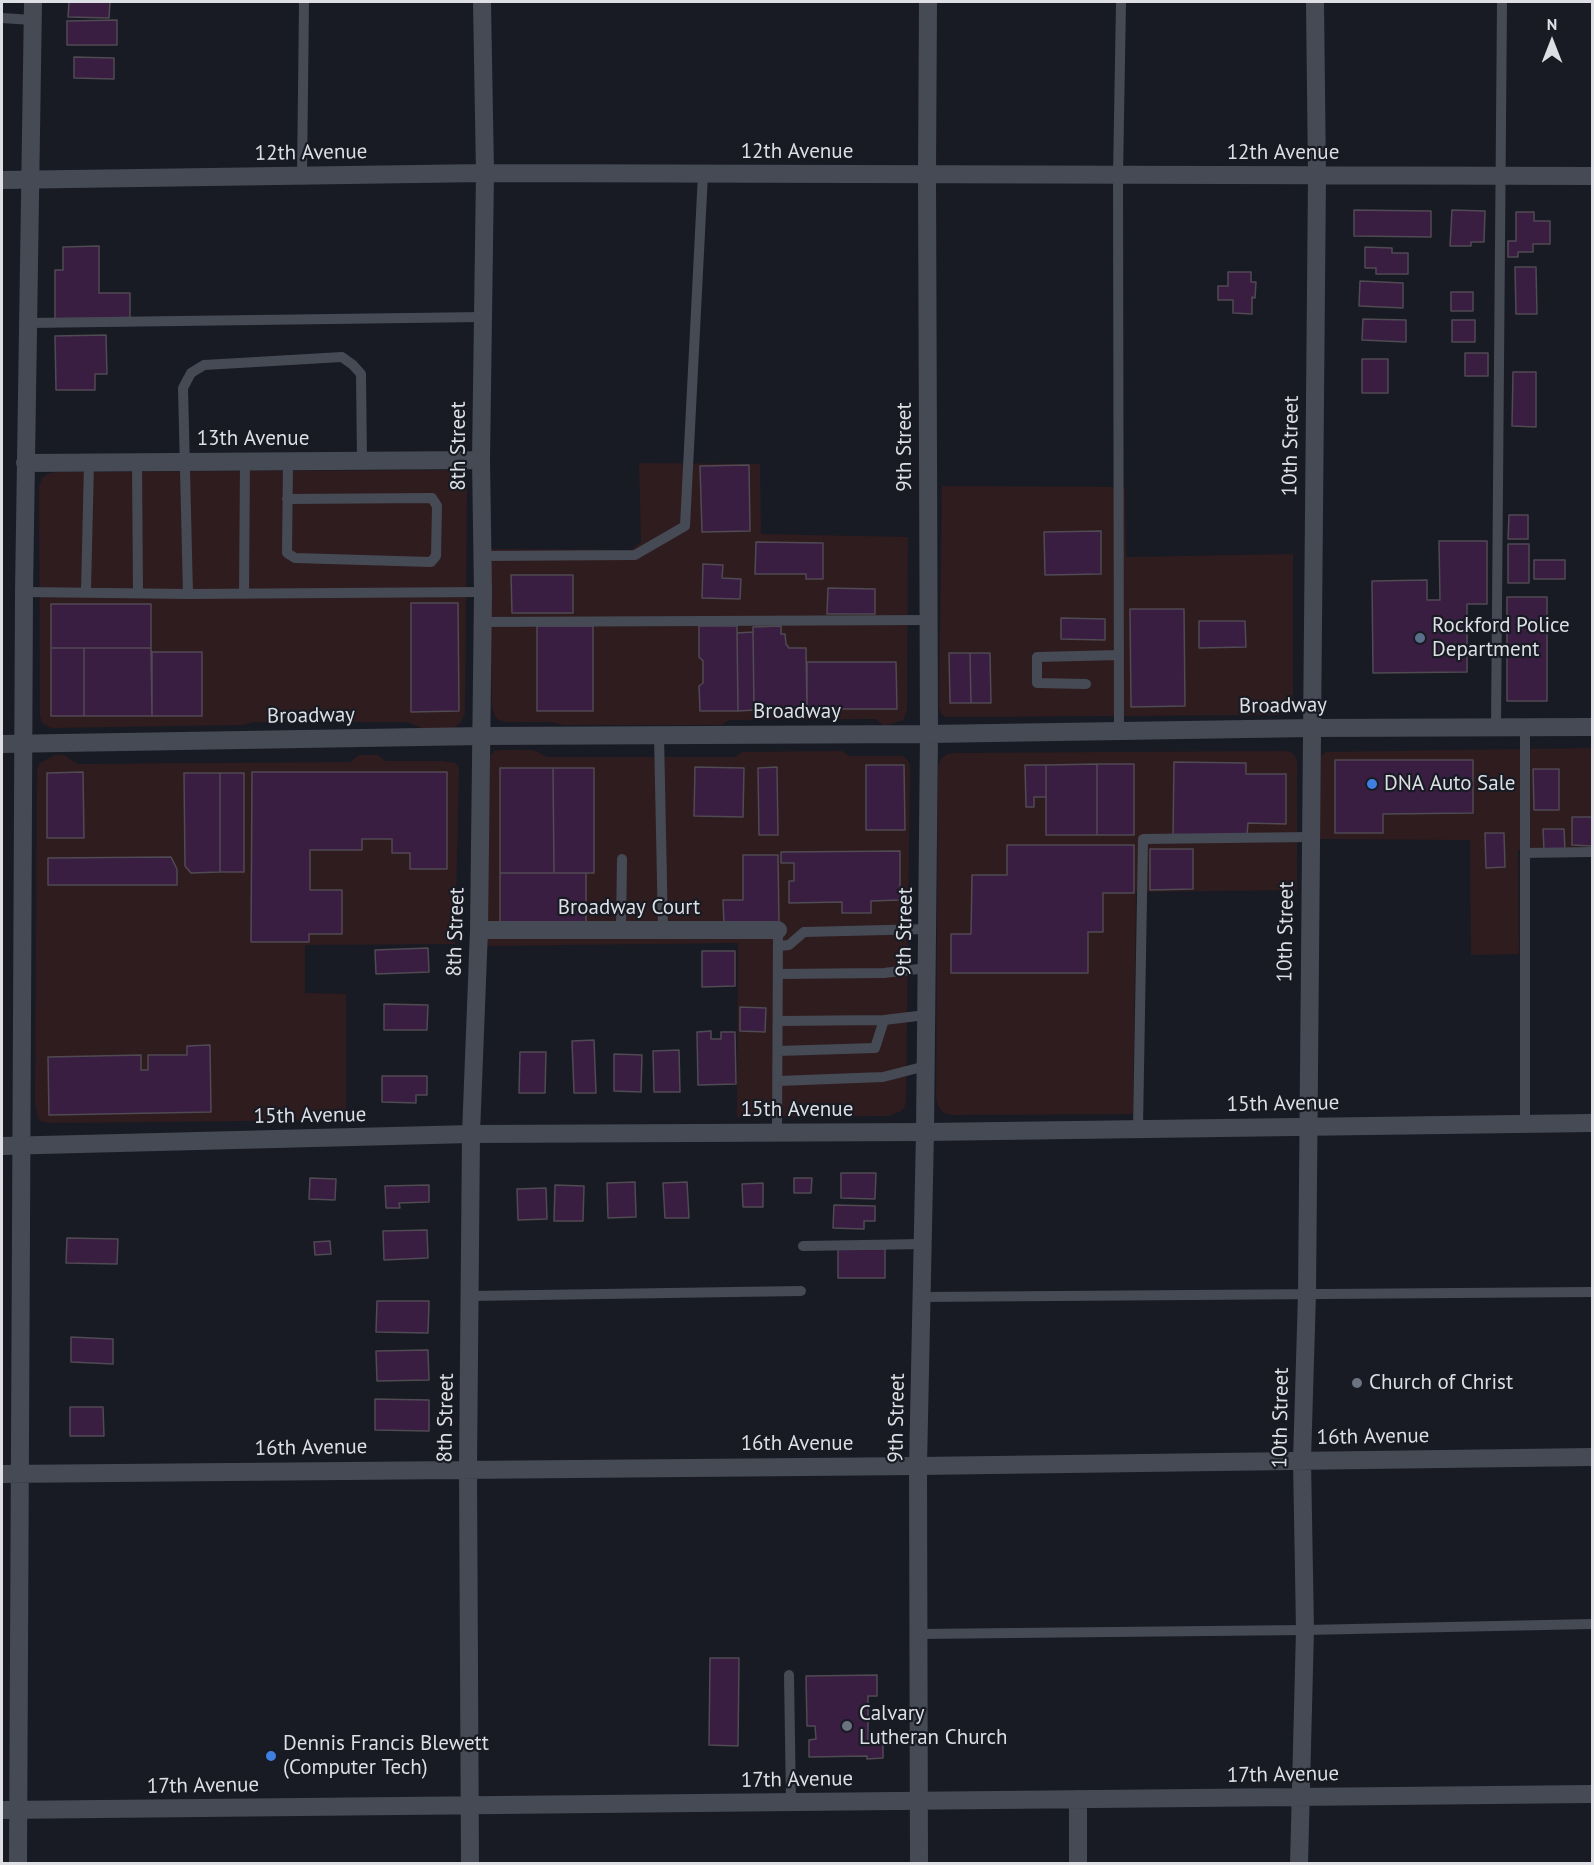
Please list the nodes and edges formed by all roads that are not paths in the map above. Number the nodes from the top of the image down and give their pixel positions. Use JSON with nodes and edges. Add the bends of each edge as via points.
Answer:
{"nodes":[{"id":1,"x":33,"y":2,"type":"edge"},
{"id":2,"x":304,"y":2,"type":"edge"},
{"id":3,"x":482,"y":2,"type":"edge"},
{"id":4,"x":928,"y":2,"type":"edge"},
{"id":5,"x":1121,"y":2,"type":"edge"},
{"id":6,"x":1315,"y":2,"type":"edge"},
{"id":7,"x":1502,"y":2,"type":"edge"},
{"id":8,"x":2,"y":18,"type":"edge"},
{"id":9,"x":32,"y":20,"type":"junction"},
{"id":10,"x":485,"y":173,"type":"junction"},
{"id":11,"x":703,"y":174,"type":"junction"},
{"id":12,"x":302,"y":176,"type":"junction"},
{"id":13,"x":927,"y":176,"type":"junction"},
{"id":14,"x":1118,"y":176,"type":"junction"},
{"id":15,"x":1317,"y":176,"type":"junction"},
{"id":16,"x":1501,"y":176,"type":"junction"},
{"id":17,"x":1593,"y":176,"type":"edge"},
{"id":18,"x":30,"y":179,"type":"junction"},
{"id":19,"x":2,"y":180,"type":"edge"},
{"id":20,"x":483,"y":317,"type":"junction"},
{"id":21,"x":28,"y":323,"type":"junction"},
{"id":22,"x":482,"y":460,"type":"junction"},
{"id":23,"x":362,"y":461,"type":"junction"},
{"id":24,"x":185,"y":462,"type":"junction"},
{"id":25,"x":244,"y":462,"type":"junction"},
{"id":26,"x":288,"y":462,"type":"junction"},
{"id":27,"x":25,"y":463,"type":"junction"},
{"id":28,"x":89,"y":463,"type":"junction"},
{"id":29,"x":136,"y":463,"type":"junction"},
{"id":30,"x":287,"y":499,"type":"junction"},
{"id":31,"x":482,"y":556,"type":"junction"},
{"id":32,"x":86,"y":591,"type":"junction"},
{"id":33,"x":24,"y":592,"type":"junction"},
{"id":34,"x":483,"y":592,"type":"junction"},
{"id":35,"x":138,"y":593,"type":"junction"},
{"id":36,"x":188,"y":594,"type":"junction"},
{"id":37,"x":244,"y":594,"type":"junction"},
{"id":38,"x":928,"y":620,"type":"junction"},
{"id":39,"x":482,"y":622,"type":"junction"},
{"id":40,"x":1119,"y":655,"type":"junction"},
{"id":41,"x":1086,"y":684,"type":"dead end"},
{"id":42,"x":1496,"y":727,"type":"junction"},
{"id":43,"x":1525,"y":727,"type":"junction"},
{"id":44,"x":1593,"y":727,"type":"edge"},
{"id":45,"x":1311,"y":728,"type":"junction"},
{"id":46,"x":1119,"y":731,"type":"junction"},
{"id":47,"x":659,"y":735,"type":"junction"},
{"id":48,"x":929,"y":735,"type":"junction"},
{"id":49,"x":482,"y":736,"type":"junction"},
{"id":50,"x":24,"y":743,"type":"junction"},
{"id":51,"x":2,"y":744,"type":"edge"},
{"id":52,"x":1310,"y":837,"type":"junction"},
{"id":53,"x":1593,"y":852,"type":"edge"},
{"id":54,"x":1525,"y":853,"type":"junction"},
{"id":55,"x":622,"y":859,"type":"dead end"},
{"id":56,"x":927,"y":929,"type":"junction"},
{"id":57,"x":479,"y":930,"type":"junction"},
{"id":58,"x":621,"y":930,"type":"junction"},
{"id":59,"x":663,"y":930,"type":"junction"},
{"id":60,"x":778,"y":938,"type":"junction"},
{"id":61,"x":927,"y":968,"type":"junction"},
{"id":62,"x":778,"y":974,"type":"junction"},
{"id":63,"x":926,"y":1015,"type":"junction"},
{"id":64,"x":884,"y":1020,"type":"junction"},
{"id":65,"x":778,"y":1021,"type":"junction"},
{"id":66,"x":778,"y":1052,"type":"junction"},
{"id":67,"x":926,"y":1066,"type":"junction"},
{"id":68,"x":778,"y":1081,"type":"junction"},
{"id":69,"x":1593,"y":1123,"type":"edge"},
{"id":70,"x":1525,"y":1125,"type":"junction"},
{"id":71,"x":1307,"y":1126,"type":"junction"},
{"id":72,"x":1138,"y":1128,"type":"junction"},
{"id":73,"x":777,"y":1132,"type":"junction"},
{"id":74,"x":925,"y":1132,"type":"junction"},
{"id":75,"x":471,"y":1134,"type":"junction"},
{"id":76,"x":2,"y":1146,"type":"edge"},
{"id":77,"x":23,"y":1146,"type":"junction"},
{"id":78,"x":923,"y":1244,"type":"junction"},
{"id":79,"x":803,"y":1246,"type":"dead end"},
{"id":80,"x":801,"y":1291,"type":"dead end"},
{"id":81,"x":1593,"y":1292,"type":"edge"},
{"id":82,"x":1307,"y":1294,"type":"junction"},
{"id":83,"x":470,"y":1296,"type":"junction"},
{"id":84,"x":922,"y":1298,"type":"junction"},
{"id":85,"x":1593,"y":1456,"type":"edge"},
{"id":86,"x":1302,"y":1460,"type":"junction"},
{"id":87,"x":918,"y":1466,"type":"junction"},
{"id":88,"x":468,"y":1469,"type":"junction"},
{"id":89,"x":10,"y":1474,"type":"edge"},
{"id":90,"x":1593,"y":1624,"type":"edge"},
{"id":91,"x":1305,"y":1630,"type":"junction"},
{"id":92,"x":918,"y":1634,"type":"junction"},
{"id":93,"x":789,"y":1675,"type":"dead end"},
{"id":94,"x":1593,"y":1794,"type":"edge"},
{"id":95,"x":1300,"y":1797,"type":"junction"},
{"id":96,"x":1078,"y":1799,"type":"junction"},
{"id":97,"x":919,"y":1801,"type":"junction"},
{"id":98,"x":791,"y":1802,"type":"junction"},
{"id":99,"x":470,"y":1806,"type":"junction"},
{"id":100,"x":10,"y":1810,"type":"edge"},
{"id":101,"x":18,"y":1863,"type":"edge"},
{"id":102,"x":470,"y":1863,"type":"edge"},
{"id":103,"x":919,"y":1863,"type":"edge"},
{"id":104,"x":1078,"y":1863,"type":"edge"},
{"id":105,"x":1299,"y":1863,"type":"edge"}],
"edges":[{"from":1,"to":9,"type":"street"},
{"from":2,"to":12,"type":"lane"},
{"from":3,"to":10,"type":"street","name":"8th Street"},
{"from":4,"to":13,"type":"street","name":"9th Street"},
{"from":5,"to":14,"type":"lane"},
{"from":6,"to":15,"type":"street","name":"10th Street"},
{"from":7,"to":16,"type":"lane"},
{"from":8,"to":9,"type":"lane"},
{"from":9,"to":18,"type":"street"},
{"from":10,"to":11,"type":"street","name":"12th Avenue"},
{"from":10,"to":12,"type":"street","name":"12th Avenue"},
{"from":10,"to":20,"type":"street","name":"8th Street"},
{"from":11,"to":13,"type":"street","name":"12th Avenue"},
{"from":11,"to":31,"type":"lane","via":[[685,526],[635,555]]},
{"from":12,"to":18,"type":"street","name":"12th Avenue"},
{"from":13,"to":14,"type":"street","name":"12th Avenue"},
{"from":13,"to":38,"type":"street","name":"9th Street"},
{"from":14,"to":15,"type":"street","name":"12th Avenue"},
{"from":14,"to":40,"type":"lane"},
{"from":15,"to":16,"type":"street","name":"12th Avenue"},
{"from":15,"to":45,"type":"street","name":"10th Street"},
{"from":16,"to":17,"type":"street","name":"12th Avenue"},
{"from":16,"to":42,"type":"lane"},
{"from":18,"to":19,"type":"street","name":"12th Avenue"},
{"from":18,"to":21,"type":"street"},
{"from":20,"to":21,"type":"lane"},
{"from":20,"to":22,"type":"street","name":"8th Street"},
{"from":21,"to":27,"type":"street"},
{"from":22,"to":23,"type":"street","name":"13th Avenue"},
{"from":22,"to":31,"type":"street","name":"8th Street"},
{"from":23,"to":24,"type":"lane","via":[[361,374],[342,357],[204,365],[191,373],[183,388]]},
{"from":23,"to":26,"type":"street","name":"13th Avenue"},
{"from":24,"to":25,"type":"street","name":"13th Avenue"},
{"from":24,"to":29,"type":"street","name":"13th Avenue"},
{"from":24,"to":36,"type":"lane"},
{"from":25,"to":26,"type":"street","name":"13th Avenue"},
{"from":25,"to":37,"type":"lane"},
{"from":26,"to":30,"type":"lane"},
{"from":27,"to":28,"type":"street","name":"13th Avenue"},
{"from":27,"to":33,"type":"street"},
{"from":28,"to":29,"type":"street","name":"13th Avenue"},
{"from":28,"to":32,"type":"lane"},
{"from":29,"to":35,"type":"lane"},
{"from":30,"to":30,"type":"lane","via":[[287,553],[295,558],[431,562],[436,556],[437,506],[432,498]]},
{"from":31,"to":34,"type":"street","name":"8th Street"},
{"from":32,"to":33,"type":"lane"},
{"from":32,"to":35,"type":"lane"},
{"from":33,"to":50,"type":"street"},
{"from":34,"to":37,"type":"lane"},
{"from":34,"to":39,"type":"street","name":"8th Street"},
{"from":35,"to":36,"type":"lane"},
{"from":36,"to":37,"type":"lane"},
{"from":38,"to":39,"type":"lane"},
{"from":38,"to":48,"type":"street","name":"9th Street"},
{"from":39,"to":49,"type":"street","name":"8th Street"},
{"from":40,"to":41,"type":"lane","via":[[1037,657],[1036,683]]},
{"from":40,"to":46,"type":"lane"},
{"from":42,"to":43,"type":"street","name":"Broadway"},
{"from":42,"to":45,"type":"street","name":"Broadway"},
{"from":43,"to":44,"type":"street","name":"Broadway"},
{"from":43,"to":54,"type":"lane"},
{"from":45,"to":46,"type":"street","name":"Broadway"},
{"from":45,"to":52,"type":"street","name":"10th Street"},
{"from":46,"to":48,"type":"street","name":"Broadway"},
{"from":47,"to":48,"type":"street","name":"Broadway"},
{"from":47,"to":49,"type":"street","name":"Broadway"},
{"from":47,"to":59,"type":"lane"},
{"from":48,"to":56,"type":"street","name":"9th Street"},
{"from":49,"to":50,"type":"street","name":"Broadway"},
{"from":49,"to":57,"type":"street","name":"8th Street"},
{"from":50,"to":51,"type":"street","name":"Broadway"},
{"from":50,"to":77,"type":"street"},
{"from":52,"to":71,"type":"street","name":"10th Street"},
{"from":52,"to":72,"type":"lane","via":[[1143,839]]},
{"from":53,"to":54,"type":"lane"},
{"from":54,"to":70,"type":"lane"},
{"from":55,"to":58,"type":"lane"},
{"from":56,"to":60,"type":"lane","via":[[804,932],[789,945]]},
{"from":56,"to":61,"type":"street","name":"9th Street"},
{"from":57,"to":58,"type":"street","name":"Broadway Court"},
{"from":57,"to":75,"type":"street","name":"8th Street"},
{"from":58,"to":59,"type":"street","name":"Broadway Court"},
{"from":59,"to":60,"type":"street","name":"Broadway Court"},
{"from":60,"to":62,"type":"lane"},
{"from":61,"to":62,"type":"lane","via":[[884,973]]},
{"from":61,"to":63,"type":"street","name":"9th Street"},
{"from":62,"to":65,"type":"lane"},
{"from":63,"to":64,"type":"lane"},
{"from":63,"to":67,"type":"street","name":"9th Street"},
{"from":64,"to":65,"type":"lane"},
{"from":64,"to":66,"type":"lane","via":[[875,1048]]},
{"from":65,"to":66,"type":"lane"},
{"from":66,"to":68,"type":"lane"},
{"from":67,"to":68,"type":"lane","via":[[883,1077]]},
{"from":67,"to":74,"type":"street","name":"9th Street"},
{"from":68,"to":73,"type":"lane"},
{"from":69,"to":70,"type":"street","name":"15th Avenue"},
{"from":70,"to":71,"type":"street","name":"15th Avenue"},
{"from":71,"to":72,"type":"street","name":"15th Avenue"},
{"from":71,"to":82,"type":"street","name":"10th Street"},
{"from":72,"to":74,"type":"street","name":"15th Avenue"},
{"from":73,"to":74,"type":"street","name":"15th Avenue"},
{"from":73,"to":75,"type":"street","name":"15th Avenue"},
{"from":74,"to":78,"type":"street","name":"9th Street"},
{"from":75,"to":77,"type":"street","name":"15th Avenue"},
{"from":75,"to":83,"type":"street","name":"8th Street"},
{"from":76,"to":77,"type":"street","name":"15th Avenue"},
{"from":77,"to":89,"type":"street"},
{"from":78,"to":79,"type":"lane"},
{"from":78,"to":84,"type":"street","name":"9th Street"},
{"from":80,"to":83,"type":"lane"},
{"from":81,"to":82,"type":"lane"},
{"from":82,"to":84,"type":"lane"},
{"from":82,"to":86,"type":"street","name":"10th Street"},
{"from":83,"to":88,"type":"street","name":"8th Street"},
{"from":84,"to":87,"type":"street","name":"9th Street"},
{"from":85,"to":86,"type":"street","name":"16th Avenue"},
{"from":86,"to":87,"type":"street","name":"16th Avenue"},
{"from":86,"to":91,"type":"street","name":"10th Street"},
{"from":87,"to":88,"type":"street","name":"16th Avenue"},
{"from":87,"to":92,"type":"street","name":"9th Street"},
{"from":88,"to":89,"type":"street","name":"16th Avenue"},
{"from":88,"to":99,"type":"street","name":"8th Street"},
{"from":89,"to":100,"type":"street"},
{"from":90,"to":91,"type":"lane"},
{"from":91,"to":92,"type":"lane"},
{"from":91,"to":95,"type":"street","name":"10th Street"},
{"from":92,"to":97,"type":"street","name":"9th Street"},
{"from":93,"to":98,"type":"lane"},
{"from":94,"to":95,"type":"street","name":"17th Avenue"},
{"from":95,"to":96,"type":"street","name":"17th Avenue"},
{"from":95,"to":105,"type":"street","name":"10th Street"},
{"from":96,"to":97,"type":"street","name":"17th Avenue"},
{"from":96,"to":104,"type":"street"},
{"from":97,"to":98,"type":"street","name":"17th Avenue"},
{"from":97,"to":103,"type":"street","name":"9th Street"},
{"from":98,"to":99,"type":"street","name":"17th Avenue"},
{"from":99,"to":100,"type":"street","name":"17th Avenue"},
{"from":99,"to":102,"type":"street","name":"8th Street"},
{"from":100,"to":101,"type":"street"}]}
